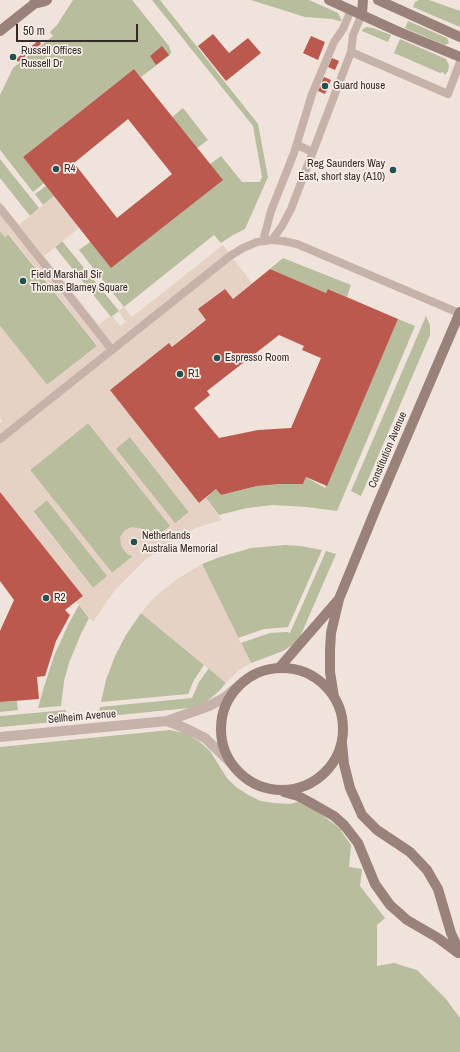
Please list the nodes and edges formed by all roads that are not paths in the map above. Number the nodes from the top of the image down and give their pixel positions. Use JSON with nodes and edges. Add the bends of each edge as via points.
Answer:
{"nodes":[{"id":1,"x":47,"y":0,"type":"edge"},
{"id":2,"x":329,"y":0,"type":"edge"},
{"id":3,"x":359,"y":0,"type":"edge"},
{"id":4,"x":363,"y":0,"type":"edge"},
{"id":5,"x":378,"y":0,"type":"edge"},
{"id":6,"x":34,"y":2,"type":"edge"},
{"id":7,"x":351,"y":10,"type":"junction"},
{"id":8,"x":362,"y":14,"type":"junction"},
{"id":9,"x":0,"y":31,"type":"edge"},
{"id":10,"x":460,"y":37,"type":"edge"},
{"id":11,"x":351,"y":52,"type":"junction"},
{"id":12,"x":460,"y":57,"type":"edge"},
{"id":13,"x":460,"y":62,"type":"edge"},
{"id":14,"x":297,"y":145,"type":"junction"},
{"id":15,"x":313,"y":152,"type":"junction"},
{"id":16,"x":0,"y":208,"type":"edge"},
{"id":17,"x":268,"y":240,"type":"junction"},
{"id":18,"x":460,"y":313,"type":"edge"},
{"id":19,"x":112,"y":350,"type":"junction"},
{"id":20,"x":0,"y":439,"type":"edge"},
{"id":21,"x":339,"y":598,"type":"junction"},
{"id":22,"x":278,"y":668,"type":"junction"},
{"id":23,"x":237,"y":687,"type":"junction"},
{"id":24,"x":334,"y":697,"type":"junction"},
{"id":25,"x":167,"y":721,"type":"junction"},
{"id":26,"x":0,"y":737,"type":"edge"},
{"id":27,"x":342,"y":738,"type":"junction"},
{"id":28,"x":233,"y":765,"type":"junction"},
{"id":29,"x":278,"y":790,"type":"junction"},
{"id":30,"x":460,"y":953,"type":"edge"}],
"edges":[{"from":1,"to":6,"type":"street"},
{"from":2,"to":7,"type":"street"},
{"from":3,"to":7,"type":"street"},
{"from":4,"to":8,"type":"street"},
{"from":5,"to":10,"type":"street"},
{"from":6,"to":9,"type":"street"},
{"from":7,"to":8,"type":"street"},
{"from":7,"to":14,"type":"lane","via":[[319,76]]},
{"from":8,"to":11,"type":"lane","via":[[353,35]]},
{"from":8,"to":12,"type":"street"},
{"from":11,"to":13,"type":"lane","via":[[448,94]]},
{"from":11,"to":15,"type":"lane"},
{"from":14,"to":15,"type":"lane"},
{"from":14,"to":17,"type":"lane","via":[[271,211]]},
{"from":15,"to":17,"type":"lane","via":[[289,214]]},
{"from":16,"to":19,"type":"lane"},
{"from":17,"to":18,"type":"lane","via":[[284,240],[297,244]]},
{"from":17,"to":19,"type":"lane","via":[[250,244],[230,256]]},
{"from":18,"to":21,"type":"street","name":"Constitution Avenue"},
{"from":19,"to":20,"type":"lane"},
{"from":21,"to":22,"type":"street","name":"Constitution Avenue"},
{"from":21,"to":24,"type":"street","name":"Constitution Avenue","via":[[330,650]]},
{"from":22,"to":23,"type":"street","via":[[260,672]]},
{"from":22,"to":24,"type":"street","via":[[297,670],[314,677]]},
{"from":23,"to":25,"type":"street","name":"Sellheim Avenue","via":[[209,706]]},
{"from":23,"to":28,"type":"street","via":[[224,712],[221,730],[224,748]]},
{"from":24,"to":27,"type":"street","via":[[341,714]]},
{"from":25,"to":26,"type":"street","name":"Sellheim Avenue"},
{"from":25,"to":28,"type":"street","name":"Sellheim Avenue","via":[[204,738]]},
{"from":27,"to":29,"type":"street","via":[[335,759],[316,780],[299,788]]},
{"from":27,"to":30,"type":"street","via":[[344,764],[358,807],[366,820],[410,852],[427,870],[438,889],[451,934]]},
{"from":28,"to":29,"type":"street","via":[[254,783]]},
{"from":29,"to":30,"type":"street","via":[[307,800],[344,825],[358,843],[379,892],[390,905],[407,920]]}]}
